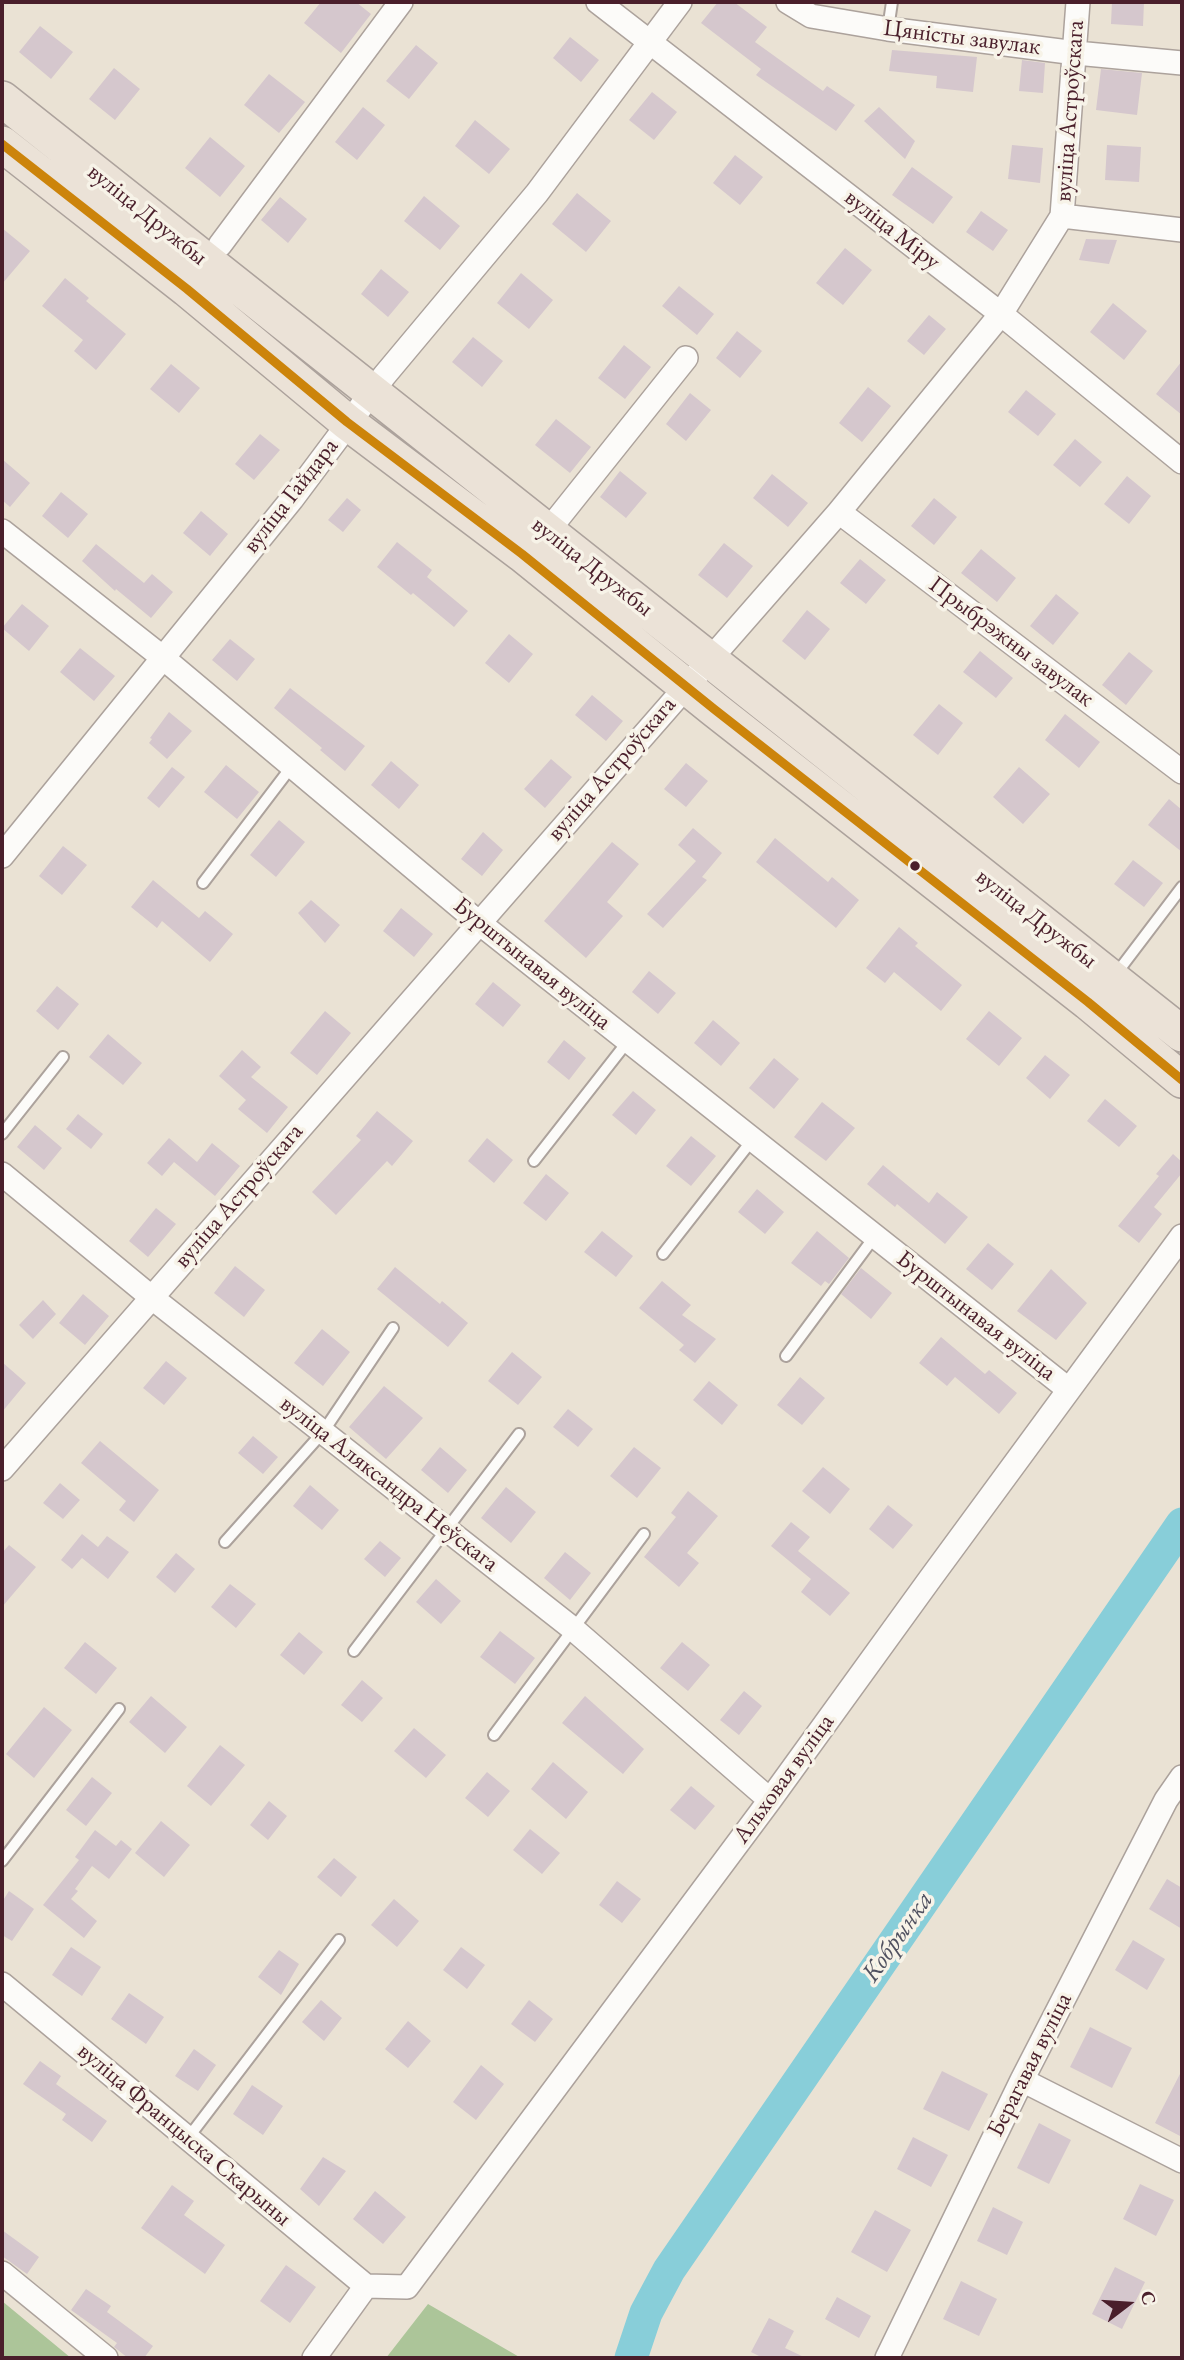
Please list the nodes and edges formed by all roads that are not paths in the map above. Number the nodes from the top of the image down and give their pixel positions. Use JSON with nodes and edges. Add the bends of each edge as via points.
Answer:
{"nodes":[{"id":1,"x":401,"y":2,"type":"edge"},
{"id":2,"x":598,"y":2,"type":"edge"},
{"id":3,"x":680,"y":2,"type":"edge"},
{"id":4,"x":788,"y":2,"type":"edge"},
{"id":5,"x":892,"y":2,"type":"edge"},
{"id":6,"x":1078,"y":2,"type":"edge"},
{"id":7,"x":888,"y":29,"type":"junction"},
{"id":8,"x":652,"y":42,"type":"junction"},
{"id":9,"x":1076,"y":53,"type":"junction"},
{"id":10,"x":1182,"y":64,"type":"edge"},
{"id":11,"x":2,"y":99,"type":"edge"},
{"id":12,"x":2,"y":144,"type":"edge"},
{"id":13,"x":1062,"y":216,"type":"junction"},
{"id":14,"x":1182,"y":230,"type":"edge"},
{"id":15,"x":220,"y":245,"type":"dead end"},
{"id":16,"x":187,"y":289,"type":"junction"},
{"id":17,"x":1001,"y":314,"type":"junction"},
{"id":18,"x":686,"y":358,"type":"dead end"},
{"id":19,"x":372,"y":392,"type":"junction"},
{"id":20,"x":347,"y":422,"type":"junction"},
{"id":21,"x":1182,"y":462,"type":"edge"},
{"id":22,"x":839,"y":512,"type":"junction"},
{"id":23,"x":2,"y":531,"type":"edge"},
{"id":24,"x":533,"y":534,"type":"junction"},
{"id":25,"x":162,"y":657,"type":"junction"},
{"id":26,"x":710,"y":659,"type":"junction"},
{"id":27,"x":687,"y":685,"type":"junction"},
{"id":28,"x":292,"y":766,"type":"junction"},
{"id":29,"x":1182,"y":772,"type":"edge"},
{"id":30,"x":877,"y":793,"type":"junction"},
{"id":31,"x":2,"y":856,"type":"edge"},
{"id":32,"x":203,"y":883,"type":"dead end"},
{"id":33,"x":1182,"y":887,"type":"edge"},
{"id":34,"x":478,"y":922,"type":"junction"},
{"id":35,"x":1100,"y":990,"type":"junction"},
{"id":36,"x":1182,"y":1034,"type":"edge"},
{"id":37,"x":628,"y":1041,"type":"junction"},
{"id":38,"x":63,"y":1057,"type":"dead end"},
{"id":39,"x":1182,"y":1061,"type":"edge"},
{"id":40,"x":1182,"y":1080,"type":"edge"},
{"id":41,"x":2,"y":1134,"type":"edge"},
{"id":42,"x":753,"y":1139,"type":"junction"},
{"id":43,"x":534,"y":1161,"type":"dead end"},
{"id":44,"x":2,"y":1174,"type":"edge"},
{"id":45,"x":875,"y":1236,"type":"junction"},
{"id":46,"x":1182,"y":1236,"type":"edge"},
{"id":47,"x":663,"y":1254,"type":"dead end"},
{"id":48,"x":151,"y":1297,"type":"junction"},
{"id":49,"x":393,"y":1328,"type":"dead end"},
{"id":50,"x":786,"y":1356,"type":"dead end"},
{"id":51,"x":1068,"y":1389,"type":"junction"},
{"id":52,"x":323,"y":1432,"type":"junction"},
{"id":53,"x":519,"y":1434,"type":"dead end"},
{"id":54,"x":2,"y":1469,"type":"edge"},
{"id":55,"x":447,"y":1530,"type":"junction"},
{"id":56,"x":644,"y":1534,"type":"dead end"},
{"id":57,"x":225,"y":1542,"type":"dead end"},
{"id":58,"x":572,"y":1628,"type":"junction"},
{"id":59,"x":354,"y":1651,"type":"dead end"},
{"id":60,"x":119,"y":1709,"type":"dead end"},
{"id":61,"x":494,"y":1735,"type":"dead end"},
{"id":62,"x":1182,"y":1777,"type":"edge"},
{"id":63,"x":770,"y":1800,"type":"junction"},
{"id":64,"x":2,"y":1861,"type":"edge"},
{"id":65,"x":339,"y":1940,"type":"dead end"},
{"id":66,"x":2,"y":1984,"type":"edge"},
{"id":67,"x":1022,"y":2080,"type":"junction"},
{"id":68,"x":188,"y":2138,"type":"junction"},
{"id":69,"x":1182,"y":2161,"type":"edge"},
{"id":70,"x":2,"y":2273,"type":"edge"},
{"id":71,"x":366,"y":2286,"type":"junction"},
{"id":72,"x":106,"y":2358,"type":"edge"},
{"id":73,"x":314,"y":2358,"type":"edge"},
{"id":74,"x":887,"y":2358,"type":"edge"}],
"edges":[{"from":1,"to":15,"type":"street"},
{"from":2,"to":8,"type":"street","name":"вуліца Міру"},
{"from":3,"to":8,"type":"street","name":"вуліца Гайдара"},
{"from":4,"to":7,"type":"street","name":"Цяністы завулак","via":[[811,16]]},
{"from":5,"to":7,"type":"lane"},
{"from":6,"to":9,"type":"street","name":"вуліца Астроўскага"},
{"from":7,"to":9,"type":"street","name":"Цяністы завулак"},
{"from":8,"to":17,"type":"street","name":"вуліца Міру"},
{"from":8,"to":19,"type":"street","name":"вуліца Гайдара","via":[[537,193]]},
{"from":9,"to":10,"type":"street","name":"Цяністы завулак"},
{"from":9,"to":13,"type":"street","name":"вуліца Астроўскага"},
{"from":11,"to":19,"type":"main road","name":"вуліца Дружбы"},
{"from":12,"to":16,"type":"main road","name":"вуліца Дружбы"},
{"from":13,"to":14,"type":"street"},
{"from":13,"to":17,"type":"street","name":"вуліца Астроўскага"},
{"from":16,"to":19,"type":"main road","via":[[264,336],[344,398],[362,399]]},
{"from":16,"to":20,"type":"main road","name":"вуліца Дружбы"},
{"from":17,"to":21,"type":"street","name":"вуліца Міру"},
{"from":17,"to":22,"type":"street","name":"вуліца Астроўскага"},
{"from":18,"to":24,"type":"street"},
{"from":19,"to":20,"type":"street","name":"вуліца Гайдара"},
{"from":19,"to":24,"type":"main road","name":"вуліца Дружбы"},
{"from":20,"to":24,"type":"main road","via":[[366,413],[378,415]]},
{"from":20,"to":25,"type":"street","name":"вуліца Гайдара","via":[[292,499]]},
{"from":22,"to":26,"type":"street","name":"вуліца Астроўскага"},
{"from":22,"to":29,"type":"street","name":"Прыбрэжны завулак"},
{"from":23,"to":25,"type":"street","name":"Бурштынавая вуліца"},
{"from":24,"to":26,"type":"main road","name":"вуліца Дружбы"},
{"from":24,"to":27,"type":"main road","name":"вуліца Дружбы"},
{"from":25,"to":28,"type":"street","name":"Бурштынавая вуліца"},
{"from":25,"to":31,"type":"street","name":"вуліца Гайдара"},
{"from":26,"to":27,"type":"street","name":"вуліца Астроўскага"},
{"from":26,"to":30,"type":"main road","name":"вуліца Дружбы"},
{"from":27,"to":30,"type":"main road","via":[[709,680],[718,683],[786,736]]},
{"from":27,"to":34,"type":"street","name":"вуліца Астроўскага"},
{"from":27,"to":35,"type":"main road","name":"вуліца Дружбы","via":[[725,718]]},
{"from":28,"to":32,"type":"lane"},
{"from":28,"to":34,"type":"street","name":"Бурштынавая вуліца"},
{"from":30,"to":35,"type":"main road","name":"вуліца Дружбы"},
{"from":33,"to":35,"type":"lane"},
{"from":34,"to":37,"type":"street","name":"Бурштынавая вуліца"},
{"from":34,"to":48,"type":"street","name":"вуліца Астроўскага"},
{"from":35,"to":36,"type":"main road","name":"вуліца Дружбы"},
{"from":35,"to":39,"type":"main road"},
{"from":35,"to":40,"type":"main road","name":"вуліца Дружбы"},
{"from":37,"to":42,"type":"street","name":"Бурштынавая вуліца"},
{"from":37,"to":43,"type":"lane"},
{"from":38,"to":41,"type":"lane"},
{"from":42,"to":45,"type":"street","name":"Бурштынавая вуліца"},
{"from":42,"to":47,"type":"lane"},
{"from":44,"to":48,"type":"street","name":"вуліца Аляксандра Неўскага"},
{"from":45,"to":50,"type":"lane"},
{"from":45,"to":51,"type":"street","name":"Бурштынавая вуліца"},
{"from":46,"to":51,"type":"street","name":"Альховая вуліца"},
{"from":48,"to":52,"type":"street","name":"вуліца Аляксандра Неўскага"},
{"from":48,"to":54,"type":"street","name":"вуліца Астроўскага"},
{"from":49,"to":52,"type":"lane"},
{"from":51,"to":63,"type":"street","name":"Альховая вуліца"},
{"from":52,"to":55,"type":"street","name":"вуліца Аляксандра Неўскага"},
{"from":52,"to":57,"type":"lane"},
{"from":53,"to":55,"type":"lane"},
{"from":55,"to":58,"type":"street","name":"вуліца Аляксандра Неўскага"},
{"from":55,"to":59,"type":"lane"},
{"from":56,"to":58,"type":"lane"},
{"from":58,"to":61,"type":"lane"},
{"from":58,"to":63,"type":"street","name":"вуліца Аляксандра Неўскага"},
{"from":60,"to":64,"type":"lane"},
{"from":62,"to":67,"type":"street","name":"Берагавая вуліца"},
{"from":63,"to":71,"type":"street","name":"Альховая вуліца","via":[[407,2287]]},
{"from":65,"to":68,"type":"lane"},
{"from":66,"to":68,"type":"street","name":"вуліца Францыска Скарыны"},
{"from":67,"to":69,"type":"street"},
{"from":67,"to":74,"type":"street","name":"Берагавая вуліца"},
{"from":68,"to":71,"type":"street","name":"вуліца Францыска Скарыны"},
{"from":70,"to":72,"type":"street"},
{"from":71,"to":73,"type":"street"}]}
